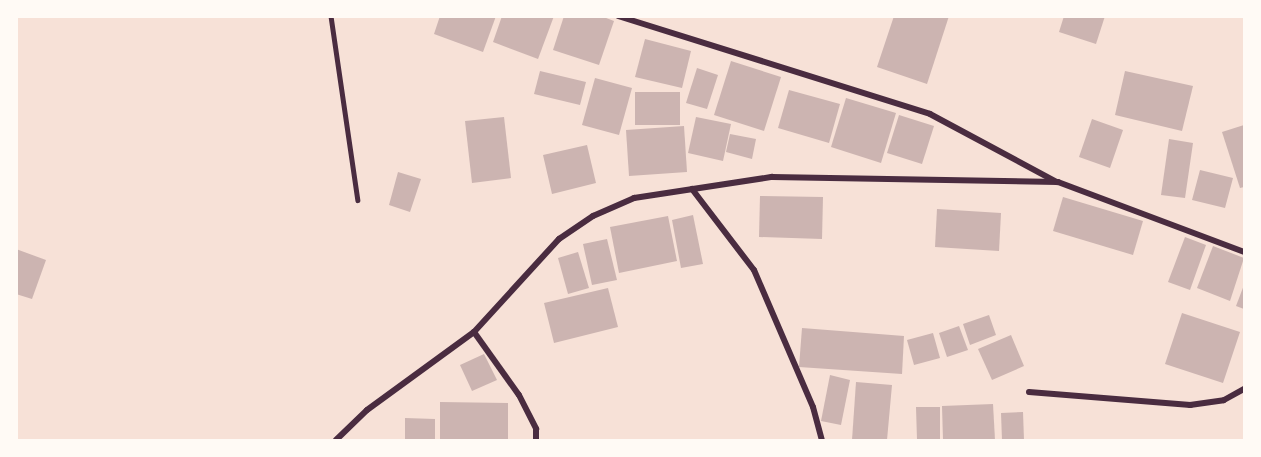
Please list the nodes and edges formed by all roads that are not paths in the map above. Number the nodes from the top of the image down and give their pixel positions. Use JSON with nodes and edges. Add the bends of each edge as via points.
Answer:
{"nodes":[{"id":1,"x":331,"y":16,"type":"edge"},
{"id":2,"x":618,"y":16,"type":"edge"},
{"id":3,"x":1058,"y":182,"type":"junction"},
{"id":4,"x":692,"y":189,"type":"junction"},
{"id":5,"x":358,"y":200,"type":"dead end"},
{"id":6,"x":1245,"y":252,"type":"edge"},
{"id":7,"x":474,"y":332,"type":"junction"},
{"id":8,"x":1245,"y":389,"type":"edge"},
{"id":9,"x":1029,"y":392,"type":"dead end"},
{"id":10,"x":336,"y":441,"type":"edge"},
{"id":11,"x":536,"y":441,"type":"edge"},
{"id":12,"x":822,"y":441,"type":"edge"}],
"edges":[{"from":1,"to":5,"type":"lane"},
{"from":2,"to":3,"type":"street","via":[[930,114]]},
{"from":3,"to":4,"type":"street","via":[[772,177]]},
{"from":3,"to":6,"type":"street"},
{"from":4,"to":7,"type":"street","via":[[634,198],[593,216],[559,239]]},
{"from":4,"to":12,"type":"street","via":[[754,270],[813,408]]},
{"from":7,"to":10,"type":"street","via":[[368,410]]},
{"from":7,"to":11,"type":"street","via":[[519,395],[536,429]]},
{"from":8,"to":9,"type":"street","via":[[1224,400],[1190,405]]}]}
